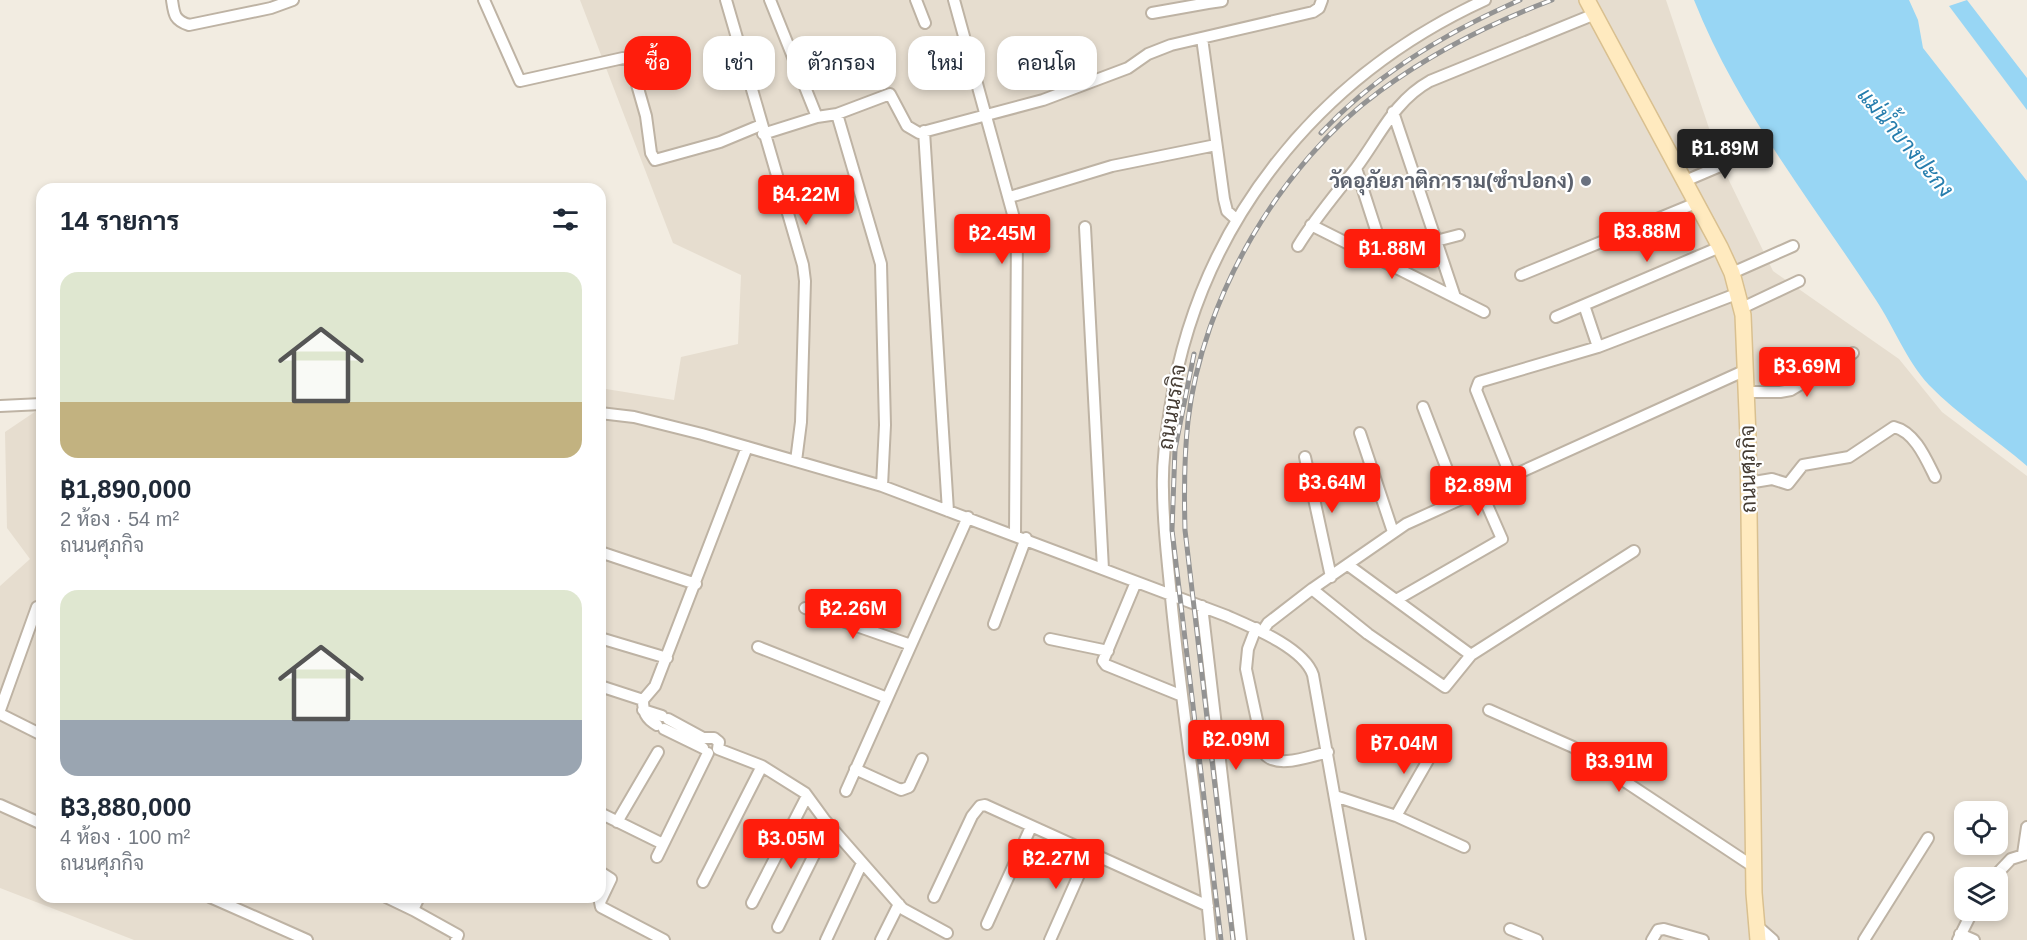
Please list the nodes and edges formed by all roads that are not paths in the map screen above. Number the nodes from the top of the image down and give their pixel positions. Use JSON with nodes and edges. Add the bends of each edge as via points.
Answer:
{"nodes":[{"id":1,"x":172,"y":0,"type":"edge"},
{"id":2,"x":293,"y":0,"type":"edge"},
{"id":3,"x":484,"y":0,"type":"edge"},
{"id":4,"x":726,"y":0,"type":"edge"},
{"id":5,"x":770,"y":0,"type":"edge"},
{"id":6,"x":916,"y":0,"type":"edge"},
{"id":7,"x":954,"y":0,"type":"edge"},
{"id":8,"x":1322,"y":0,"type":"edge"},
{"id":9,"x":1485,"y":0,"type":"edge"},
{"id":10,"x":1587,"y":0,"type":"edge"},
{"id":11,"x":1208,"y":1,"type":"edge"},
{"id":12,"x":1222,"y":1,"type":"edge"},
{"id":13,"x":1152,"y":12,"type":"dead end"},
{"id":14,"x":1595,"y":14,"type":"junction"},
{"id":15,"x":925,"y":23,"type":"dead end"},
{"id":16,"x":1202,"y":38,"type":"junction"},
{"id":17,"x":1393,"y":112,"type":"junction"},
{"id":18,"x":837,"y":114,"type":"junction"},
{"id":19,"x":984,"y":114,"type":"junction"},
{"id":20,"x":817,"y":117,"type":"junction"},
{"id":21,"x":762,"y":129,"type":"junction"},
{"id":22,"x":924,"y":131,"type":"junction"},
{"id":23,"x":1216,"y":144,"type":"junction"},
{"id":24,"x":1739,"y":151,"type":"dead end"},
{"id":25,"x":1356,"y":168,"type":"junction"},
{"id":26,"x":1438,"y":181,"type":"dead end"},
{"id":27,"x":1685,"y":181,"type":"junction"},
{"id":28,"x":1418,"y":186,"type":"junction"},
{"id":29,"x":1010,"y":197,"type":"junction"},
{"id":30,"x":1696,"y":203,"type":"junction"},
{"id":31,"x":1237,"y":220,"type":"junction"},
{"id":32,"x":1311,"y":225,"type":"junction"},
{"id":33,"x":1085,"y":227,"type":"dead end"},
{"id":34,"x":1459,"y":235,"type":"dead end"},
{"id":35,"x":1436,"y":241,"type":"junction"},
{"id":36,"x":1298,"y":246,"type":"dead end"},
{"id":37,"x":1793,"y":246,"type":"dead end"},
{"id":38,"x":1720,"y":248,"type":"junction"},
{"id":39,"x":1386,"y":261,"type":"junction"},
{"id":40,"x":1732,"y":273,"type":"junction"},
{"id":41,"x":1521,"y":276,"type":"dead end"},
{"id":42,"x":1799,"y":281,"type":"dead end"},
{"id":43,"x":1455,"y":297,"type":"junction"},
{"id":44,"x":1740,"y":300,"type":"junction"},
{"id":45,"x":1584,"y":305,"type":"junction"},
{"id":46,"x":1484,"y":312,"type":"dead end"},
{"id":47,"x":1556,"y":317,"type":"dead end"},
{"id":48,"x":1599,"y":347,"type":"junction"},
{"id":49,"x":1853,"y":353,"type":"dead end"},
{"id":50,"x":1746,"y":370,"type":"junction"},
{"id":51,"x":1746,"y":392,"type":"junction"},
{"id":52,"x":36,"y":404,"type":"edge"},
{"id":53,"x":0,"y":405,"type":"edge"},
{"id":54,"x":1423,"y":407,"type":"dead end"},
{"id":55,"x":606,"y":414,"type":"edge"},
{"id":56,"x":1360,"y":433,"type":"dead end"},
{"id":57,"x":747,"y":447,"type":"junction"},
{"id":58,"x":1305,"y":457,"type":"dead end"},
{"id":59,"x":796,"y":461,"type":"junction"},
{"id":60,"x":1511,"y":477,"type":"junction"},
{"id":61,"x":1935,"y":477,"type":"dead end"},
{"id":62,"x":1748,"y":483,"type":"junction"},
{"id":63,"x":882,"y":486,"type":"junction"},
{"id":64,"x":1480,"y":489,"type":"junction"},
{"id":65,"x":1458,"y":498,"type":"junction"},
{"id":66,"x":948,"y":511,"type":"junction"},
{"id":67,"x":968,"y":517,"type":"junction"},
{"id":68,"x":1393,"y":532,"type":"junction"},
{"id":69,"x":1021,"y":536,"type":"junction"},
{"id":70,"x":1634,"y":551,"type":"dead end"},
{"id":71,"x":606,"y":554,"type":"edge"},
{"id":72,"x":1348,"y":565,"type":"junction"},
{"id":73,"x":1102,"y":569,"type":"junction"},
{"id":74,"x":1331,"y":577,"type":"junction"},
{"id":75,"x":1136,"y":582,"type":"junction"},
{"id":76,"x":696,"y":584,"type":"junction"},
{"id":77,"x":1312,"y":589,"type":"junction"},
{"id":78,"x":1171,"y":595,"type":"junction"},
{"id":79,"x":1396,"y":600,"type":"junction"},
{"id":80,"x":1202,"y":606,"type":"junction"},
{"id":81,"x":805,"y":608,"type":"dead end"},
{"id":82,"x":36,"y":610,"type":"edge"},
{"id":83,"x":994,"y":624,"type":"dead end"},
{"id":84,"x":1259,"y":630,"type":"junction"},
{"id":85,"x":1050,"y":639,"type":"dead end"},
{"id":86,"x":606,"y":640,"type":"edge"},
{"id":87,"x":911,"y":645,"type":"junction"},
{"id":88,"x":758,"y":647,"type":"dead end"},
{"id":89,"x":1108,"y":651,"type":"junction"},
{"id":90,"x":1471,"y":655,"type":"junction"},
{"id":91,"x":667,"y":658,"type":"junction"},
{"id":92,"x":606,"y":689,"type":"edge"},
{"id":93,"x":1180,"y":695,"type":"junction"},
{"id":94,"x":887,"y":698,"type":"junction"},
{"id":95,"x":643,"y":705,"type":"junction"},
{"id":96,"x":1490,"y":710,"type":"dead end"},
{"id":97,"x":0,"y":712,"type":"edge"},
{"id":98,"x":36,"y":732,"type":"edge"},
{"id":99,"x":709,"y":747,"type":"junction"},
{"id":100,"x":1435,"y":748,"type":"dead end"},
{"id":101,"x":658,"y":752,"type":"dead end"},
{"id":102,"x":1328,"y":752,"type":"junction"},
{"id":103,"x":922,"y":759,"type":"dead end"},
{"id":104,"x":762,"y":766,"type":"junction"},
{"id":105,"x":855,"y":769,"type":"junction"},
{"id":106,"x":846,"y":791,"type":"dead end"},
{"id":107,"x":807,"y":796,"type":"junction"},
{"id":108,"x":1335,"y":796,"type":"junction"},
{"id":109,"x":0,"y":806,"type":"edge"},
{"id":110,"x":606,"y":816,"type":"edge"},
{"id":111,"x":1396,"y":816,"type":"junction"},
{"id":112,"x":36,"y":821,"type":"edge"},
{"id":113,"x":617,"y":822,"type":"junction"},
{"id":114,"x":829,"y":825,"type":"junction"},
{"id":115,"x":1031,"y":827,"type":"junction"},
{"id":116,"x":2027,"y":827,"type":"edge"},
{"id":117,"x":1928,"y":838,"type":"dead end"},
{"id":118,"x":663,"y":844,"type":"junction"},
{"id":119,"x":1464,"y":847,"type":"dead end"},
{"id":120,"x":1089,"y":852,"type":"junction"},
{"id":121,"x":2025,"y":854,"type":"edge"},
{"id":122,"x":657,"y":857,"type":"dead end"},
{"id":123,"x":862,"y":863,"type":"junction"},
{"id":124,"x":1754,"y":867,"type":"junction"},
{"id":125,"x":2003,"y":867,"type":"edge"},
{"id":126,"x":606,"y":876,"type":"edge"},
{"id":127,"x":703,"y":882,"type":"dead end"},
{"id":128,"x":606,"y":890,"type":"edge"},
{"id":129,"x":934,"y":897,"type":"dead end"},
{"id":130,"x":224,"y":903,"type":"edge"},
{"id":131,"x":398,"y":903,"type":"edge"},
{"id":132,"x":416,"y":903,"type":"edge"},
{"id":133,"x":600,"y":903,"type":"edge"},
{"id":134,"x":753,"y":903,"type":"dead end"},
{"id":135,"x":899,"y":904,"type":"junction"},
{"id":136,"x":1208,"y":906,"type":"junction"},
{"id":137,"x":413,"y":910,"type":"junction"},
{"id":138,"x":1967,"y":921,"type":"edge"},
{"id":139,"x":987,"y":924,"type":"dead end"},
{"id":140,"x":778,"y":927,"type":"dead end"},
{"id":141,"x":1510,"y":929,"type":"dead end"},
{"id":142,"x":1757,"y":933,"type":"edge"},
{"id":143,"x":941,"y":935,"type":"edge"},
{"id":144,"x":1959,"y":937,"type":"edge"},
{"id":145,"x":460,"y":938,"type":"edge"},
{"id":146,"x":307,"y":940,"type":"edge"},
{"id":147,"x":664,"y":940,"type":"edge"},
{"id":148,"x":826,"y":940,"type":"edge"},
{"id":149,"x":882,"y":940,"type":"edge"},
{"id":150,"x":1050,"y":940,"type":"edge"},
{"id":151,"x":1211,"y":940,"type":"edge"},
{"id":152,"x":1241,"y":940,"type":"edge"},
{"id":153,"x":1360,"y":940,"type":"edge"},
{"id":154,"x":1537,"y":940,"type":"edge"},
{"id":155,"x":1652,"y":940,"type":"edge"},
{"id":156,"x":1703,"y":940,"type":"edge"},
{"id":157,"x":1773,"y":940,"type":"edge"},
{"id":158,"x":1864,"y":940,"type":"edge"},
{"id":159,"x":1974,"y":940,"type":"edge"}],
"edges":[{"from":1,"to":2,"type":"street","via":[[174,16],[189,25]]},
{"from":3,"to":21,"type":"street","via":[[520,81],[623,58],[630,60],[655,160]]},
{"from":4,"to":21,"type":"street"},
{"from":5,"to":20,"type":"street"},
{"from":6,"to":15,"type":"street"},
{"from":7,"to":19,"type":"street"},
{"from":8,"to":16,"type":"street","via":[[1313,12]]},
{"from":9,"to":31,"type":"street","name":"ถนนนรกิจ","via":[[1402,44],[1351,83],[1311,120]]},
{"from":10,"to":14,"type":"main road","name":"ถนนศุภกิจ"},
{"from":11,"to":12,"type":"street"},
{"from":11,"to":13,"type":"street"},
{"from":14,"to":17,"type":"street","via":[[1430,81]]},
{"from":14,"to":27,"type":"main road","name":"ถนนศุภกิจ"},
{"from":16,"to":19,"type":"street","via":[[1159,49],[1128,68],[1042,100]]},
{"from":16,"to":23,"type":"street"},
{"from":17,"to":25,"type":"street"},
{"from":17,"to":28,"type":"street"},
{"from":18,"to":20,"type":"street"},
{"from":18,"to":22,"type":"street","via":[[890,94],[907,126],[914,132]]},
{"from":18,"to":63,"type":"street","via":[[881,264],[885,425]]},
{"from":19,"to":22,"type":"street"},
{"from":19,"to":29,"type":"street"},
{"from":20,"to":21,"type":"street"},
{"from":21,"to":59,"type":"street","via":[[806,281]]},
{"from":22,"to":66,"type":"street"},
{"from":23,"to":29,"type":"street","via":[[1112,166]]},
{"from":23,"to":31,"type":"street","via":[[1227,211]]},
{"from":24,"to":27,"type":"street","via":[[1732,161]]},
{"from":25,"to":32,"type":"street"},
{"from":25,"to":39,"type":"street"},
{"from":26,"to":28,"type":"street"},
{"from":27,"to":30,"type":"main road","name":"ถนนศุภกิจ"},
{"from":28,"to":35,"type":"street"},
{"from":29,"to":69,"type":"street","via":[[1017,229]]},
{"from":30,"to":38,"type":"main road","name":"ถนนศุภกิจ"},
{"from":30,"to":41,"type":"street"},
{"from":31,"to":78,"type":"street","name":"ถนนนรกิจ","via":[[1208,274],[1185,335],[1174,380],[1163,490]]},
{"from":32,"to":36,"type":"street"},
{"from":32,"to":39,"type":"street"},
{"from":33,"to":73,"type":"street"},
{"from":34,"to":35,"type":"street"},
{"from":35,"to":43,"type":"street"},
{"from":37,"to":40,"type":"street"},
{"from":38,"to":40,"type":"main road","name":"ถนนศุภกิจ"},
{"from":38,"to":45,"type":"street"},
{"from":39,"to":43,"type":"street"},
{"from":40,"to":44,"type":"main road","name":"ถนนศุภกิจ"},
{"from":42,"to":44,"type":"street"},
{"from":43,"to":46,"type":"street"},
{"from":44,"to":48,"type":"street"},
{"from":44,"to":50,"type":"main road","name":"ถนนศุภกิจ"},
{"from":45,"to":47,"type":"street"},
{"from":45,"to":48,"type":"street"},
{"from":48,"to":60,"type":"street","via":[[1476,384]]},
{"from":49,"to":51,"type":"street","via":[[1791,390]]},
{"from":50,"to":51,"type":"main road","name":"ถนนศุภกิจ"},
{"from":50,"to":60,"type":"street"},
{"from":51,"to":62,"type":"main road","name":"ถนนศุภกิจ"},
{"from":52,"to":53,"type":"street"},
{"from":54,"to":65,"type":"street"},
{"from":55,"to":57,"type":"street","via":[[634,417]]},
{"from":56,"to":68,"type":"street"},
{"from":57,"to":59,"type":"street"},
{"from":57,"to":76,"type":"street"},
{"from":58,"to":74,"type":"street"},
{"from":59,"to":63,"type":"street"},
{"from":60,"to":64,"type":"street"},
{"from":61,"to":62,"type":"street","via":[[1914,441],[1894,427],[1849,457],[1803,465],[1788,484],[1772,478]]},
{"from":62,"to":124,"type":"main road","name":"ถนนศุภกิจ"},
{"from":63,"to":66,"type":"street"},
{"from":64,"to":65,"type":"street"},
{"from":64,"to":79,"type":"street","via":[[1502,539]]},
{"from":65,"to":68,"type":"street"},
{"from":66,"to":67,"type":"street"},
{"from":67,"to":69,"type":"street"},
{"from":67,"to":87,"type":"street"},
{"from":68,"to":72,"type":"street"},
{"from":69,"to":73,"type":"street"},
{"from":69,"to":83,"type":"street"},
{"from":70,"to":90,"type":"street"},
{"from":71,"to":76,"type":"street"},
{"from":72,"to":74,"type":"street"},
{"from":72,"to":79,"type":"street"},
{"from":73,"to":75,"type":"street"},
{"from":74,"to":77,"type":"street"},
{"from":75,"to":78,"type":"street"},
{"from":75,"to":89,"type":"street"},
{"from":76,"to":91,"type":"street"},
{"from":77,"to":84,"type":"street"},
{"from":77,"to":90,"type":"street","via":[[1439,685],[1445,687]]},
{"from":78,"to":80,"type":"street"},
{"from":78,"to":93,"type":"street","name":"ถนนนรกิจ"},
{"from":79,"to":90,"type":"street"},
{"from":80,"to":84,"type":"street"},
{"from":80,"to":152,"type":"street"},
{"from":81,"to":87,"type":"street"},
{"from":82,"to":97,"type":"street"},
{"from":84,"to":102,"type":"street","via":[[1310,665]]},
{"from":84,"to":102,"type":"street","via":[[1248,649],[1246,669],[1264,753],[1273,760],[1284,761]]},
{"from":85,"to":89,"type":"street"},
{"from":86,"to":91,"type":"street"},
{"from":87,"to":94,"type":"street"},
{"from":88,"to":94,"type":"street"},
{"from":89,"to":93,"type":"street","via":[[1103,661],[1106,665]]},
{"from":91,"to":95,"type":"street"},
{"from":92,"to":95,"type":"street"},
{"from":93,"to":136,"type":"street","name":"ถนนนรกิจ"},
{"from":94,"to":105,"type":"street"},
{"from":95,"to":99,"type":"street","via":[[663,722]]},
{"from":96,"to":124,"type":"street","via":[[1573,747]]},
{"from":97,"to":98,"type":"street"},
{"from":99,"to":104,"type":"street"},
{"from":99,"to":118,"type":"street"},
{"from":100,"to":111,"type":"street"},
{"from":101,"to":113,"type":"street"},
{"from":102,"to":108,"type":"street"},
{"from":103,"to":105,"type":"street","via":[[909,787],[901,790]]},
{"from":104,"to":107,"type":"street"},
{"from":104,"to":127,"type":"street"},
{"from":105,"to":106,"type":"street"},
{"from":107,"to":114,"type":"street"},
{"from":107,"to":134,"type":"street"},
{"from":108,"to":111,"type":"street"},
{"from":108,"to":153,"type":"street"},
{"from":109,"to":112,"type":"street"},
{"from":110,"to":113,"type":"street"},
{"from":111,"to":119,"type":"street"},
{"from":113,"to":118,"type":"street"},
{"from":114,"to":123,"type":"street"},
{"from":114,"to":140,"type":"street"},
{"from":115,"to":120,"type":"street"},
{"from":115,"to":129,"type":"street","via":[[980,806]]},
{"from":115,"to":139,"type":"street"},
{"from":116,"to":121,"type":"street"},
{"from":117,"to":158,"type":"street"},
{"from":118,"to":122,"type":"street"},
{"from":120,"to":136,"type":"street"},
{"from":120,"to":150,"type":"street"},
{"from":121,"to":125,"type":"street"},
{"from":123,"to":135,"type":"street"},
{"from":123,"to":148,"type":"street"},
{"from":124,"to":142,"type":"main road","name":"ถนนศุภกิจ"},
{"from":126,"to":128,"type":"street","via":[[612,879]]},
{"from":130,"to":146,"type":"street"},
{"from":131,"to":137,"type":"street"},
{"from":132,"to":137,"type":"street"},
{"from":133,"to":147,"type":"street","via":[[601,907]]},
{"from":135,"to":143,"type":"street"},
{"from":135,"to":149,"type":"street"},
{"from":136,"to":151,"type":"street","name":"ถนนนรกิจ"},
{"from":137,"to":145,"type":"street"},
{"from":138,"to":144,"type":"street"},
{"from":141,"to":154,"type":"street"},
{"from":142,"to":157,"type":"street"},
{"from":144,"to":159,"type":"street"},
{"from":155,"to":156,"type":"street","via":[[1658,930],[1664,929]]}]}
